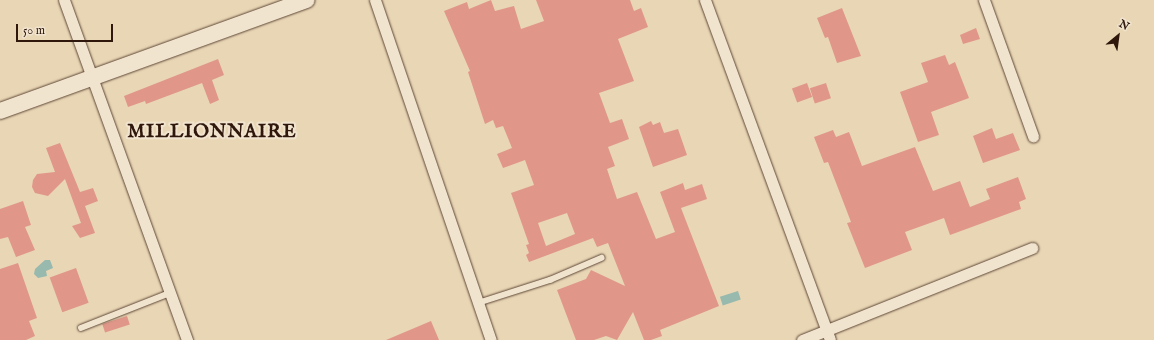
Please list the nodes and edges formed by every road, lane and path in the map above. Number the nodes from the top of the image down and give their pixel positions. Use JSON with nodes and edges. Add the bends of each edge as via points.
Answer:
{"nodes":[{"id":1,"x":64,"y":0,"type":"edge"},
{"id":2,"x":308,"y":0,"type":"edge"},
{"id":3,"x":375,"y":0,"type":"edge"},
{"id":4,"x":705,"y":0,"type":"edge"},
{"id":5,"x":984,"y":0,"type":"edge"},
{"id":6,"x":92,"y":77,"type":"junction"},
{"id":7,"x":0,"y":111,"type":"edge"},
{"id":8,"x":1033,"y":136,"type":"dead end"},
{"id":9,"x":1032,"y":248,"type":"dead end"},
{"id":10,"x":601,"y":258,"type":"dead end"},
{"id":11,"x":171,"y":293,"type":"junction"},
{"id":12,"x":478,"y":303,"type":"junction"},
{"id":13,"x":81,"y":328,"type":"dead end"},
{"id":14,"x":828,"y":335,"type":"edge"},
{"id":15,"x":187,"y":340,"type":"edge"},
{"id":16,"x":491,"y":340,"type":"edge"},
{"id":17,"x":802,"y":340,"type":"edge"}],
"edges":[{"from":1,"to":6,"type":"street"},
{"from":2,"to":6,"type":"street"},
{"from":3,"to":12,"type":"street"},
{"from":4,"to":14,"type":"street"},
{"from":5,"to":8,"type":"street"},
{"from":6,"to":7,"type":"street"},
{"from":6,"to":11,"type":"street"},
{"from":9,"to":14,"type":"street"},
{"from":10,"to":12,"type":"lane","via":[[550,280]]},
{"from":11,"to":13,"type":"lane"},
{"from":11,"to":15,"type":"street"},
{"from":12,"to":16,"type":"street"},
{"from":14,"to":17,"type":"street"}]}
